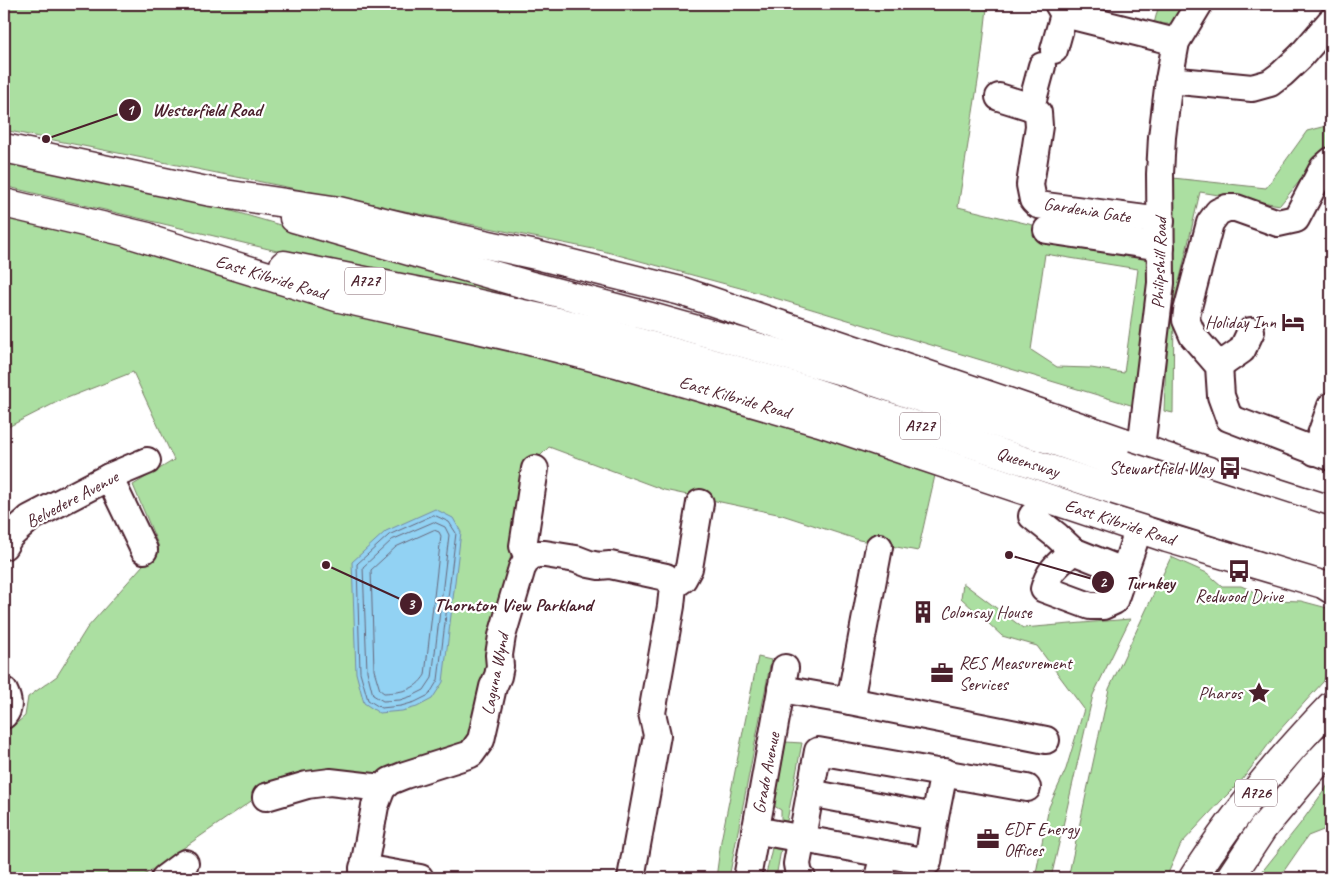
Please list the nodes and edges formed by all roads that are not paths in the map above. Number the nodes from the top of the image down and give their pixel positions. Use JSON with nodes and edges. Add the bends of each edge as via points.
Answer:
{"nodes":[{"id":1,"x":1199,"y":4,"type":"edge"},
{"id":2,"x":1061,"y":9,"type":"edge"},
{"id":3,"x":1328,"y":31,"type":"edge"},
{"id":4,"x":1176,"y":42,"type":"junction"},
{"id":5,"x":1169,"y":80,"type":"junction"},
{"id":6,"x":998,"y":97,"type":"dead end"},
{"id":7,"x":1031,"y":107,"type":"junction"},
{"id":8,"x":4,"y":148,"type":"edge"},
{"id":9,"x":1331,"y":160,"type":"edge"},
{"id":10,"x":211,"y":192,"type":"junction"},
{"id":11,"x":4,"y":203,"type":"edge"},
{"id":12,"x":1161,"y":221,"type":"junction"},
{"id":13,"x":1047,"y":230,"type":"dead end"},
{"id":14,"x":131,"y":234,"type":"junction"},
{"id":15,"x":1160,"y":246,"type":"junction"},
{"id":16,"x":1251,"y":331,"type":"dead end"},
{"id":17,"x":1219,"y":366,"type":"junction"},
{"id":18,"x":725,"y":368,"type":"joint"},
{"id":19,"x":1331,"y":406,"type":"edge"},
{"id":20,"x":1141,"y":448,"type":"junction"},
{"id":21,"x":1323,"y":454,"type":"edge"},
{"id":22,"x":147,"y":461,"type":"dead end"},
{"id":23,"x":535,"y":469,"type":"dead end"},
{"id":24,"x":109,"y":476,"type":"junction"},
{"id":25,"x":700,"y":503,"type":"dead end"},
{"id":26,"x":1331,"y":510,"type":"edge"},
{"id":27,"x":1032,"y":516,"type":"dead end"},
{"id":28,"x":1139,"y":528,"type":"junction"},
{"id":29,"x":1331,"y":532,"type":"edge"},
{"id":30,"x":4,"y":546,"type":"edge"},
{"id":31,"x":879,"y":547,"type":"dead end"},
{"id":32,"x":144,"y":550,"type":"dead end"},
{"id":33,"x":1073,"y":551,"type":"junction"},
{"id":34,"x":1331,"y":557,"type":"edge"},
{"id":35,"x":528,"y":558,"type":"junction"},
{"id":36,"x":1123,"y":571,"type":"junction"},
{"id":37,"x":673,"y":586,"type":"junction"},
{"id":38,"x":1331,"y":589,"type":"edge"},
{"id":39,"x":4,"y":691,"type":"edge"},
{"id":40,"x":850,"y":701,"type":"junction"},
{"id":41,"x":1331,"y":706,"type":"edge"},
{"id":42,"x":4,"y":715,"type":"edge"},
{"id":43,"x":1046,"y":740,"type":"dead end"},
{"id":44,"x":1331,"y":749,"type":"edge"},
{"id":45,"x":944,"y":772,"type":"junction"},
{"id":46,"x":382,"y":788,"type":"junction"},
{"id":47,"x":1027,"y":788,"type":"dead end"},
{"id":48,"x":810,"y":793,"type":"junction"},
{"id":49,"x":266,"y":797,"type":"dead end"},
{"id":50,"x":935,"y":817,"type":"junction"},
{"id":51,"x":755,"y":830,"type":"junction"},
{"id":52,"x":802,"y":839,"type":"junction"},
{"id":53,"x":881,"y":866,"type":"edge"},
{"id":54,"x":363,"y":873,"type":"edge"},
{"id":55,"x":420,"y":878,"type":"edge"},
{"id":56,"x":631,"y":878,"type":"edge"},
{"id":57,"x":747,"y":878,"type":"edge"},
{"id":58,"x":802,"y":878,"type":"edge"},
{"id":59,"x":1193,"y":878,"type":"edge"},
{"id":60,"x":1230,"y":878,"type":"edge"}],
"edges":[{"from":1,"to":4,"type":"street","name":"Philipshill Road"},
{"from":2,"to":4,"type":"street"},
{"from":2,"to":7,"type":"street"},
{"from":3,"to":5,"type":"street","via":[[1270,83],[1252,88]]},
{"from":4,"to":5,"type":"street","name":"Philipshill Road"},
{"from":5,"to":12,"type":"street","name":"Philipshill Road","via":[[1162,136]]},
{"from":6,"to":7,"type":"street"},
{"from":7,"to":12,"type":"street","name":"Gardenia Gate","via":[[1038,113],[1039,126],[1030,185],[1033,200],[1038,205]]},
{"from":8,"to":10,"type":"main road","number":"A727"},
{"from":9,"to":17,"type":"street","via":[[1323,168],[1296,219],[1278,223],[1236,208],[1227,208],[1218,212],[1210,224],[1186,320],[1193,336]]},
{"from":10,"to":20,"type":"main road","via":[[339,211],[681,291]]},
{"from":10,"to":29,"type":"main road","name":"Queensway","number":"A727","bridge":true,"via":[[334,230],[849,374]]},
{"from":11,"to":14,"type":"main road","name":"East Kilbride Road","number":"A727"},
{"from":12,"to":15,"type":"street","name":"Philipshill Road"},
{"from":13,"to":15,"type":"street"},
{"from":14,"to":18,"type":"main road","name":"East Kilbride Road","number":"A727","via":[[461,300],[598,331]]},
{"from":14,"to":28,"type":"main road","name":"East Kilbride Road","via":[[340,298],[620,364],[820,422]]},
{"from":15,"to":20,"type":"street","name":"Philipshill Road","via":[[1161,283]]},
{"from":16,"to":17,"type":"street","via":[[1242,350]]},
{"from":17,"to":21,"type":"street","via":[[1221,396],[1229,418]]},
{"from":18,"to":34,"type":"main road","name":"Queensway","number":"A727","bridge":true,"via":[[804,389]]},
{"from":19,"to":21,"type":"street"},
{"from":20,"to":26,"type":"main road"},
{"from":20,"to":28,"type":"street","name":"Philipshill Road"},
{"from":22,"to":24,"type":"street","name":"Belvedere Avenue"},
{"from":23,"to":35,"type":"street","via":[[523,546]]},
{"from":24,"to":30,"type":"street","name":"Belvedere Avenue","via":[[28,519]]},
{"from":24,"to":32,"type":"street"},
{"from":25,"to":37,"type":"street","via":[[689,568]]},
{"from":27,"to":33,"type":"street"},
{"from":28,"to":36,"type":"street","name":"Philipshill Road"},
{"from":28,"to":38,"type":"main road","name":"East Kilbride Road"},
{"from":31,"to":40,"type":"street"},
{"from":33,"to":36,"type":"street"},
{"from":33,"to":36,"type":"street","name":"Philipshill Road","via":[[1054,568],[1044,589],[1090,606],[1103,606],[1114,601]]},
{"from":35,"to":37,"type":"street","via":[[545,554],[598,566],[610,565],[666,577]]},
{"from":35,"to":46,"type":"street","name":"Laguna Wynd","via":[[522,568],[502,636],[498,676],[481,740],[471,754],[404,774]]},
{"from":37,"to":56,"type":"street","via":[[652,712],[657,735]]},
{"from":39,"to":42,"type":"street","via":[[8,704]]},
{"from":40,"to":43,"type":"street"},
{"from":40,"to":51,"type":"street","name":"Grado Avenue","via":[[783,678]]},
{"from":41,"to":59,"type":"main road","number":"A726","via":[[1295,744],[1218,841]]},
{"from":44,"to":60,"type":"main road","number":"A726","via":[[1263,828]]},
{"from":45,"to":47,"type":"street"},
{"from":45,"to":48,"type":"street","via":[[818,750]]},
{"from":45,"to":50,"type":"street"},
{"from":46,"to":49,"type":"street","via":[[330,782]]},
{"from":46,"to":54,"type":"street","via":[[375,806]]},
{"from":48,"to":50,"type":"street"},
{"from":48,"to":52,"type":"street"},
{"from":50,"to":53,"type":"street","via":[[928,862]]},
{"from":51,"to":52,"type":"street"},
{"from":51,"to":57,"type":"street","name":"Grado Avenue"},
{"from":52,"to":53,"type":"street"},
{"from":52,"to":58,"type":"street","via":[[797,864]]},
{"from":54,"to":55,"type":"street"}]}
